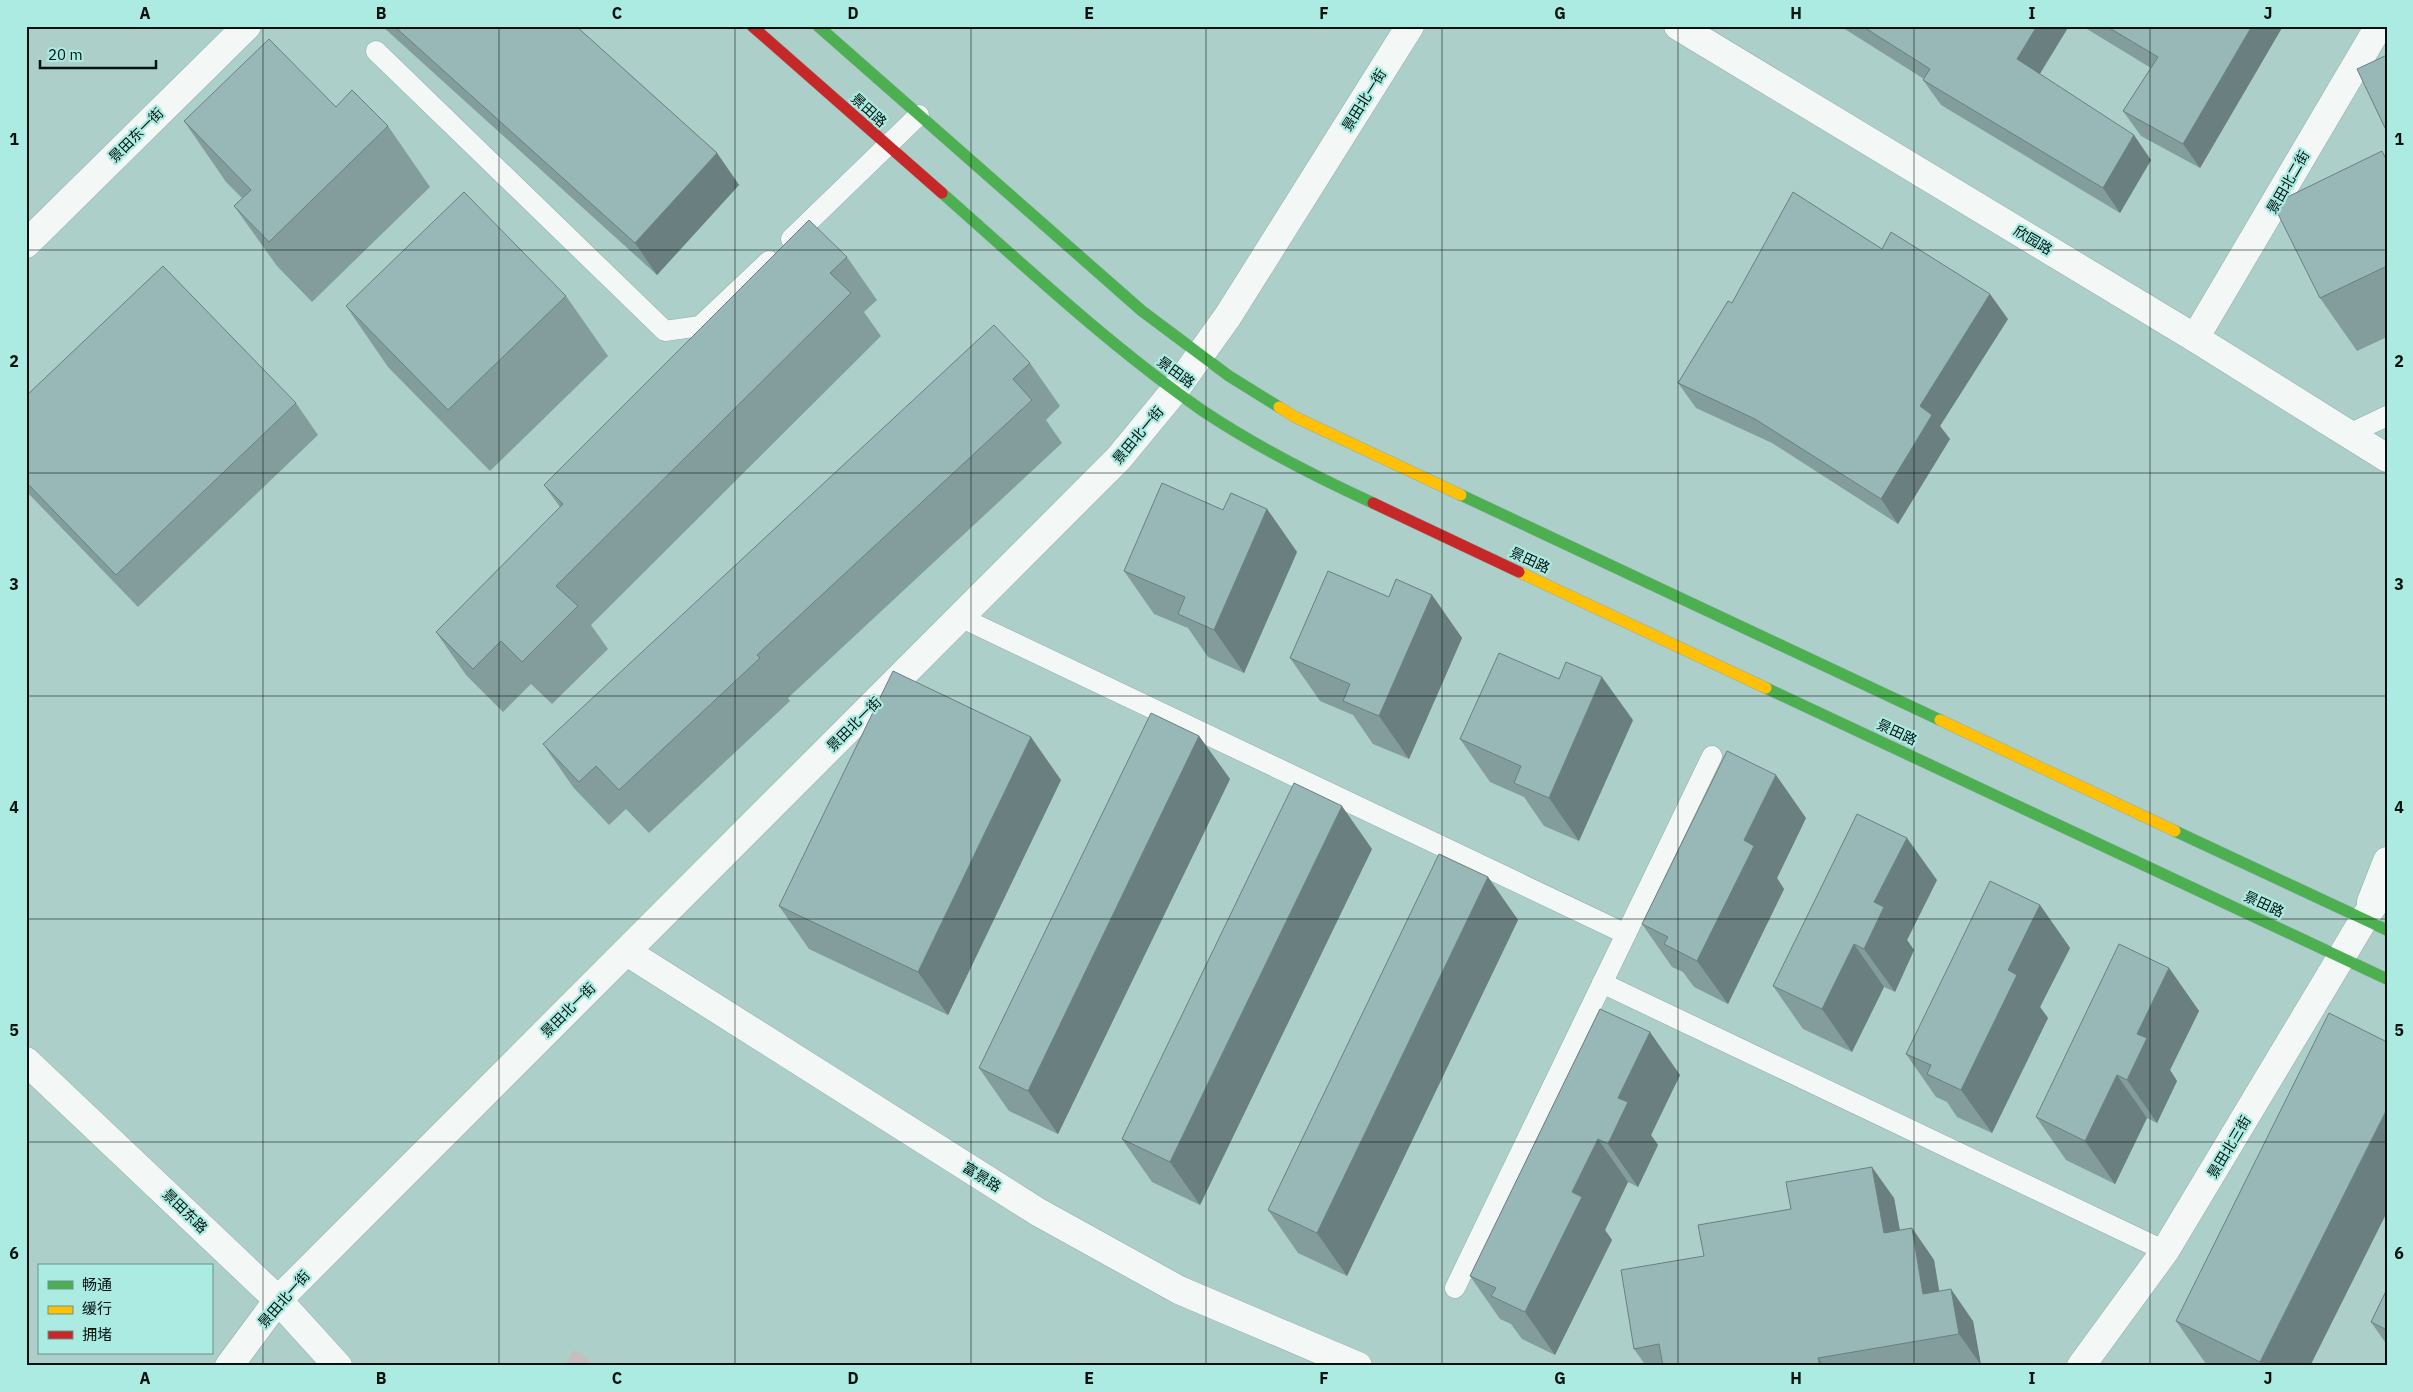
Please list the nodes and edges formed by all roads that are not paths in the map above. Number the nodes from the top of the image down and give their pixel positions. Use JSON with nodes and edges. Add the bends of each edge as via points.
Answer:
{"nodes":[{"id":1,"x":246,"y":26,"type":"edge"},
{"id":2,"x":752,"y":26,"type":"edge"},
{"id":3,"x":818,"y":26,"type":"edge"},
{"id":4,"x":1410,"y":26,"type":"edge"},
{"id":5,"x":1678,"y":26,"type":"edge"},
{"id":6,"x":2379,"y":26,"type":"edge"},
{"id":7,"x":376,"y":51,"type":"dead end"},
{"id":8,"x":919,"y":115,"type":"junction"},
{"id":9,"x":888,"y":147,"type":"junction"},
{"id":10,"x":26,"y":244,"type":"edge"},
{"id":11,"x":2196,"y":338,"type":"junction"},
{"id":12,"x":1201,"y":356,"type":"junction"},
{"id":13,"x":1175,"y":390,"type":"junction"},
{"id":14,"x":2387,"y":416,"type":"edge"},
{"id":15,"x":2349,"y":434,"type":"junction"},
{"id":16,"x":2387,"y":458,"type":"edge"},
{"id":17,"x":960,"y":618,"type":"junction"},
{"id":18,"x":1712,"y":756,"type":"dead end"},
{"id":19,"x":2387,"y":861,"type":"edge"},
{"id":20,"x":2387,"y":885,"type":"edge"},
{"id":21,"x":2375,"y":925,"type":"edge"},
{"id":22,"x":1626,"y":934,"type":"junction"},
{"id":23,"x":627,"y":952,"type":"junction"},
{"id":24,"x":2343,"y":957,"type":"junction"},
{"id":25,"x":2387,"y":979,"type":"edge"},
{"id":26,"x":1602,"y":984,"type":"junction"},
{"id":27,"x":26,"y":1061,"type":"edge"},
{"id":28,"x":2165,"y":1251,"type":"junction"},
{"id":29,"x":1455,"y":1288,"type":"dead end"},
{"id":30,"x":278,"y":1300,"type":"junction"},
{"id":31,"x":229,"y":1366,"type":"edge"},
{"id":32,"x":338,"y":1366,"type":"edge"},
{"id":33,"x":1358,"y":1366,"type":"edge"},
{"id":34,"x":2081,"y":1366,"type":"edge"}],
"edges":[{"from":1,"to":10,"type":"street","name":"景田东一街"},
{"from":2,"to":9,"type":"main road","name":"景田路"},
{"from":3,"to":8,"type":"main road","name":"景田路"},
{"from":4,"to":12,"type":"street","name":"景田北一街"},
{"from":5,"to":11,"type":"street","name":"欣园路"},
{"from":6,"to":11,"type":"street","name":"景田北二街"},
{"from":7,"to":9,"type":"lane","via":[[665,331],[700,326]]},
{"from":8,"to":9,"type":"lane"},
{"from":8,"to":12,"type":"main road","name":"景田路","via":[[1142,311]]},
{"from":9,"to":13,"type":"main road","name":"景田路","via":[[1107,338]]},
{"from":11,"to":15,"type":"street","name":"欣园路"},
{"from":12,"to":13,"type":"street","name":"景田北一街"},
{"from":12,"to":21,"type":"main road","name":"景田路","via":[[1295,417]]},
{"from":13,"to":17,"type":"street","name":"景田北一街","via":[[1119,458]]},
{"from":13,"to":24,"type":"main road","name":"景田路","via":[[1271,453],[1323,480]]},
{"from":14,"to":15,"type":"lane"},
{"from":15,"to":16,"type":"street","name":"欣园路"},
{"from":17,"to":22,"type":"lane"},
{"from":17,"to":23,"type":"street","name":"景田北一街"},
{"from":18,"to":22,"type":"lane"},
{"from":19,"to":21,"type":"street","name":"景田北三街"},
{"from":20,"to":21,"type":"street","name":"景田北三街"},
{"from":21,"to":24,"type":"street","name":"景田北三街"},
{"from":22,"to":26,"type":"lane"},
{"from":23,"to":30,"type":"street","name":"景田北一街"},
{"from":23,"to":33,"type":"street","name":"富景路","via":[[1067,1229],[1179,1290]]},
{"from":24,"to":25,"type":"main road","name":"景田路"},
{"from":24,"to":28,"type":"street","name":"景田北三街"},
{"from":26,"to":28,"type":"lane"},
{"from":26,"to":29,"type":"lane"},
{"from":27,"to":30,"type":"street","name":"景田东路"},
{"from":28,"to":34,"type":"street","name":"景田北三街"},
{"from":30,"to":31,"type":"street","name":"景田北一街"},
{"from":30,"to":32,"type":"street","name":"景田东路"}]}
